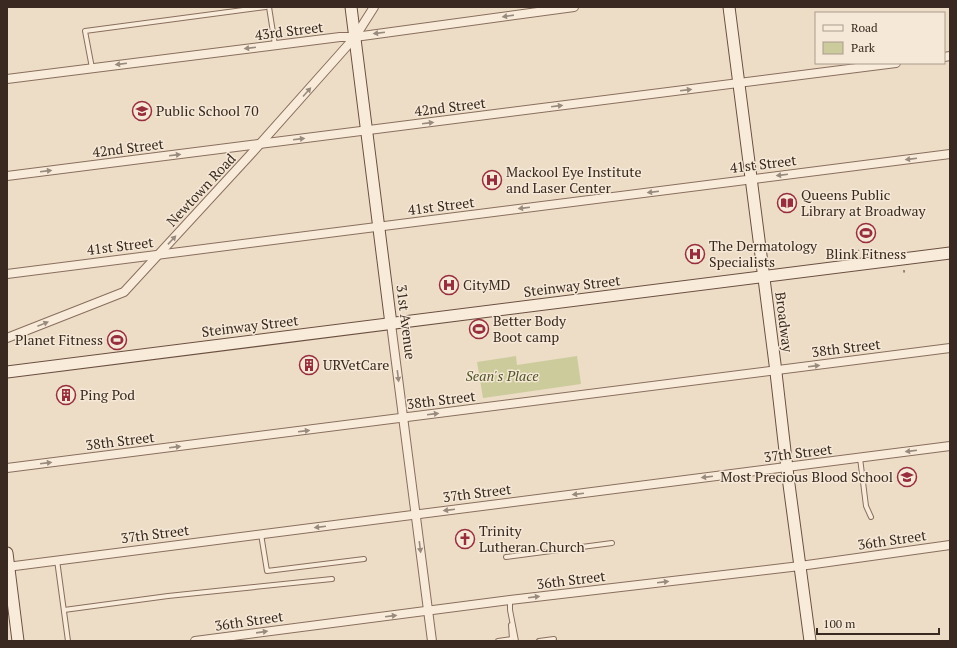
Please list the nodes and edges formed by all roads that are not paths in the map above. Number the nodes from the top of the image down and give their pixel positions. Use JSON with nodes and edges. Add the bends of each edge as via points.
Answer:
{"nodes":[{"id":1,"x":266,"y":7,"type":"edge"},
{"id":2,"x":269,"y":7,"type":"edge"},
{"id":3,"x":351,"y":7,"type":"edge"},
{"id":4,"x":374,"y":7,"type":"edge"},
{"id":5,"x":574,"y":7,"type":"edge"},
{"id":6,"x":729,"y":7,"type":"edge"},
{"id":7,"x":356,"y":37,"type":"junction"},
{"id":8,"x":275,"y":45,"type":"junction"},
{"id":9,"x":888,"y":64,"type":"edge"},
{"id":10,"x":92,"y":68,"type":"junction"},
{"id":11,"x":7,"y":78,"type":"edge"},
{"id":12,"x":739,"y":83,"type":"junction"},
{"id":13,"x":366,"y":131,"type":"junction"},
{"id":14,"x":260,"y":144,"type":"junction"},
{"id":15,"x":950,"y":154,"type":"edge"},
{"id":16,"x":7,"y":176,"type":"edge"},
{"id":17,"x":751,"y":179,"type":"junction"},
{"id":18,"x":379,"y":227,"type":"junction"},
{"id":19,"x":950,"y":253,"type":"edge"},
{"id":20,"x":159,"y":254,"type":"junction"},
{"id":21,"x":7,"y":274,"type":"edge"},
{"id":22,"x":763,"y":277,"type":"junction"},
{"id":23,"x":391,"y":324,"type":"junction"},
{"id":24,"x":7,"y":338,"type":"edge"},
{"id":25,"x":950,"y":348,"type":"edge"},
{"id":26,"x":776,"y":370,"type":"junction"},
{"id":27,"x":7,"y":372,"type":"edge"},
{"id":28,"x":403,"y":418,"type":"junction"},
{"id":29,"x":950,"y":446,"type":"edge"},
{"id":30,"x":860,"y":458,"type":"junction"},
{"id":31,"x":787,"y":467,"type":"junction"},
{"id":32,"x":7,"y":468,"type":"edge"},
{"id":33,"x":416,"y":514,"type":"junction"},
{"id":34,"x":871,"y":517,"type":"dead end"},
{"id":35,"x":261,"y":534,"type":"junction"},
{"id":36,"x":612,"y":543,"type":"dead end"},
{"id":37,"x":950,"y":545,"type":"edge"},
{"id":38,"x":7,"y":553,"type":"edge"},
{"id":39,"x":506,"y":557,"type":"dead end"},
{"id":40,"x":364,"y":559,"type":"dead end"},
{"id":41,"x":57,"y":560,"type":"junction"},
{"id":42,"x":8,"y":566,"type":"edge"},
{"id":43,"x":800,"y":566,"type":"junction"},
{"id":44,"x":332,"y":578,"type":"dead end"},
{"id":45,"x":510,"y":600,"type":"junction"},
{"id":46,"x":64,"y":610,"type":"junction"},
{"id":47,"x":428,"y":611,"type":"junction"},
{"id":48,"x":511,"y":617,"type":"junction"},
{"id":49,"x":554,"y":639,"type":"dead end"},
{"id":50,"x":18,"y":641,"type":"edge"},
{"id":51,"x":68,"y":641,"type":"edge"},
{"id":52,"x":195,"y":641,"type":"edge"},
{"id":53,"x":432,"y":641,"type":"edge"},
{"id":54,"x":498,"y":641,"type":"edge"},
{"id":55,"x":516,"y":641,"type":"edge"},
{"id":56,"x":539,"y":641,"type":"edge"},
{"id":57,"x":810,"y":641,"type":"edge"}],
"edges":[{"from":1,"to":10,"type":"lane","via":[[85,31]]},
{"from":2,"to":8,"type":"lane"},
{"from":3,"to":7,"type":"street","name":"31st Avenue"},
{"from":4,"to":7,"type":"street","name":"Newtown Road"},
{"from":5,"to":7,"type":"street","name":"43rd Street","one_way":true},
{"from":6,"to":12,"type":"street","name":"Broadway"},
{"from":7,"to":8,"type":"street","name":"43rd Street"},
{"from":7,"to":13,"type":"street","name":"31st Avenue"},
{"from":14,"to":7,"type":"street","name":"Newtown Road","one_way":true},
{"from":8,"to":10,"type":"street","name":"43rd Street","one_way":true},
{"from":9,"to":12,"type":"street","name":"42nd Street"},
{"from":10,"to":11,"type":"street","name":"43rd Street"},
{"from":13,"to":12,"type":"street","name":"42nd Street","one_way":true},
{"from":12,"to":17,"type":"street","name":"Broadway"},
{"from":14,"to":13,"type":"street","name":"42nd Street","one_way":true},
{"from":13,"to":18,"type":"street","name":"31st Avenue"},
{"from":16,"to":14,"type":"street","name":"42nd Street","one_way":true},
{"from":20,"to":14,"type":"street","name":"Newtown Road","one_way":true},
{"from":15,"to":17,"type":"street","name":"41st Street","one_way":true},
{"from":17,"to":18,"type":"street","name":"41st Street","one_way":true},
{"from":17,"to":22,"type":"street","name":"Broadway"},
{"from":18,"to":20,"type":"street","name":"41st Street"},
{"from":18,"to":23,"type":"street","name":"31st Avenue"},
{"from":19,"to":22,"type":"street","name":"Steinway Street"},
{"from":20,"to":21,"type":"street","name":"41st Street"},
{"from":24,"to":20,"type":"street","name":"Newtown Road","one_way":true,"via":[[124,292]]},
{"from":22,"to":23,"type":"street","name":"Steinway Street"},
{"from":22,"to":26,"type":"street","name":"Broadway"},
{"from":23,"to":27,"type":"street","name":"Steinway Street"},
{"from":23,"to":28,"type":"street","name":"31st Avenue","one_way":true},
{"from":26,"to":25,"type":"street","name":"38th Street","one_way":true},
{"from":28,"to":26,"type":"street","name":"38th Street","one_way":true},
{"from":26,"to":31,"type":"street","name":"Broadway"},
{"from":32,"to":28,"type":"street","name":"38th Street","one_way":true},
{"from":28,"to":33,"type":"street","name":"31st Avenue"},
{"from":29,"to":30,"type":"street","name":"37th Street","one_way":true},
{"from":30,"to":31,"type":"street","name":"37th Street"},
{"from":30,"to":34,"type":"lane","via":[[866,506]]},
{"from":31,"to":33,"type":"street","name":"37th Street","one_way":true},
{"from":31,"to":43,"type":"street","name":"Broadway"},
{"from":33,"to":35,"type":"street","name":"37th Street","one_way":true},
{"from":33,"to":47,"type":"street","name":"31st Avenue","one_way":true},
{"from":35,"to":40,"type":"lane","via":[[267,571]]},
{"from":35,"to":41,"type":"street","name":"37th Street"},
{"from":36,"to":39,"type":"lane"},
{"from":37,"to":43,"type":"street","name":"36th Street"},
{"from":38,"to":42,"type":"street"},
{"from":41,"to":42,"type":"street","name":"37th Street"},
{"from":41,"to":46,"type":"lane"},
{"from":42,"to":50,"type":"street"},
{"from":45,"to":43,"type":"street","name":"36th Street","one_way":true},
{"from":43,"to":57,"type":"street","name":"Broadway"},
{"from":44,"to":46,"type":"lane"},
{"from":45,"to":47,"type":"street","name":"36th Street"},
{"from":45,"to":48,"type":"lane"},
{"from":46,"to":51,"type":"lane"},
{"from":52,"to":47,"type":"street","name":"36th Street","one_way":true},
{"from":47,"to":53,"type":"street","name":"31st Avenue"},
{"from":48,"to":54,"type":"lane","via":[[512,639]]},
{"from":48,"to":55,"type":"lane"},
{"from":49,"to":56,"type":"lane"}]}
